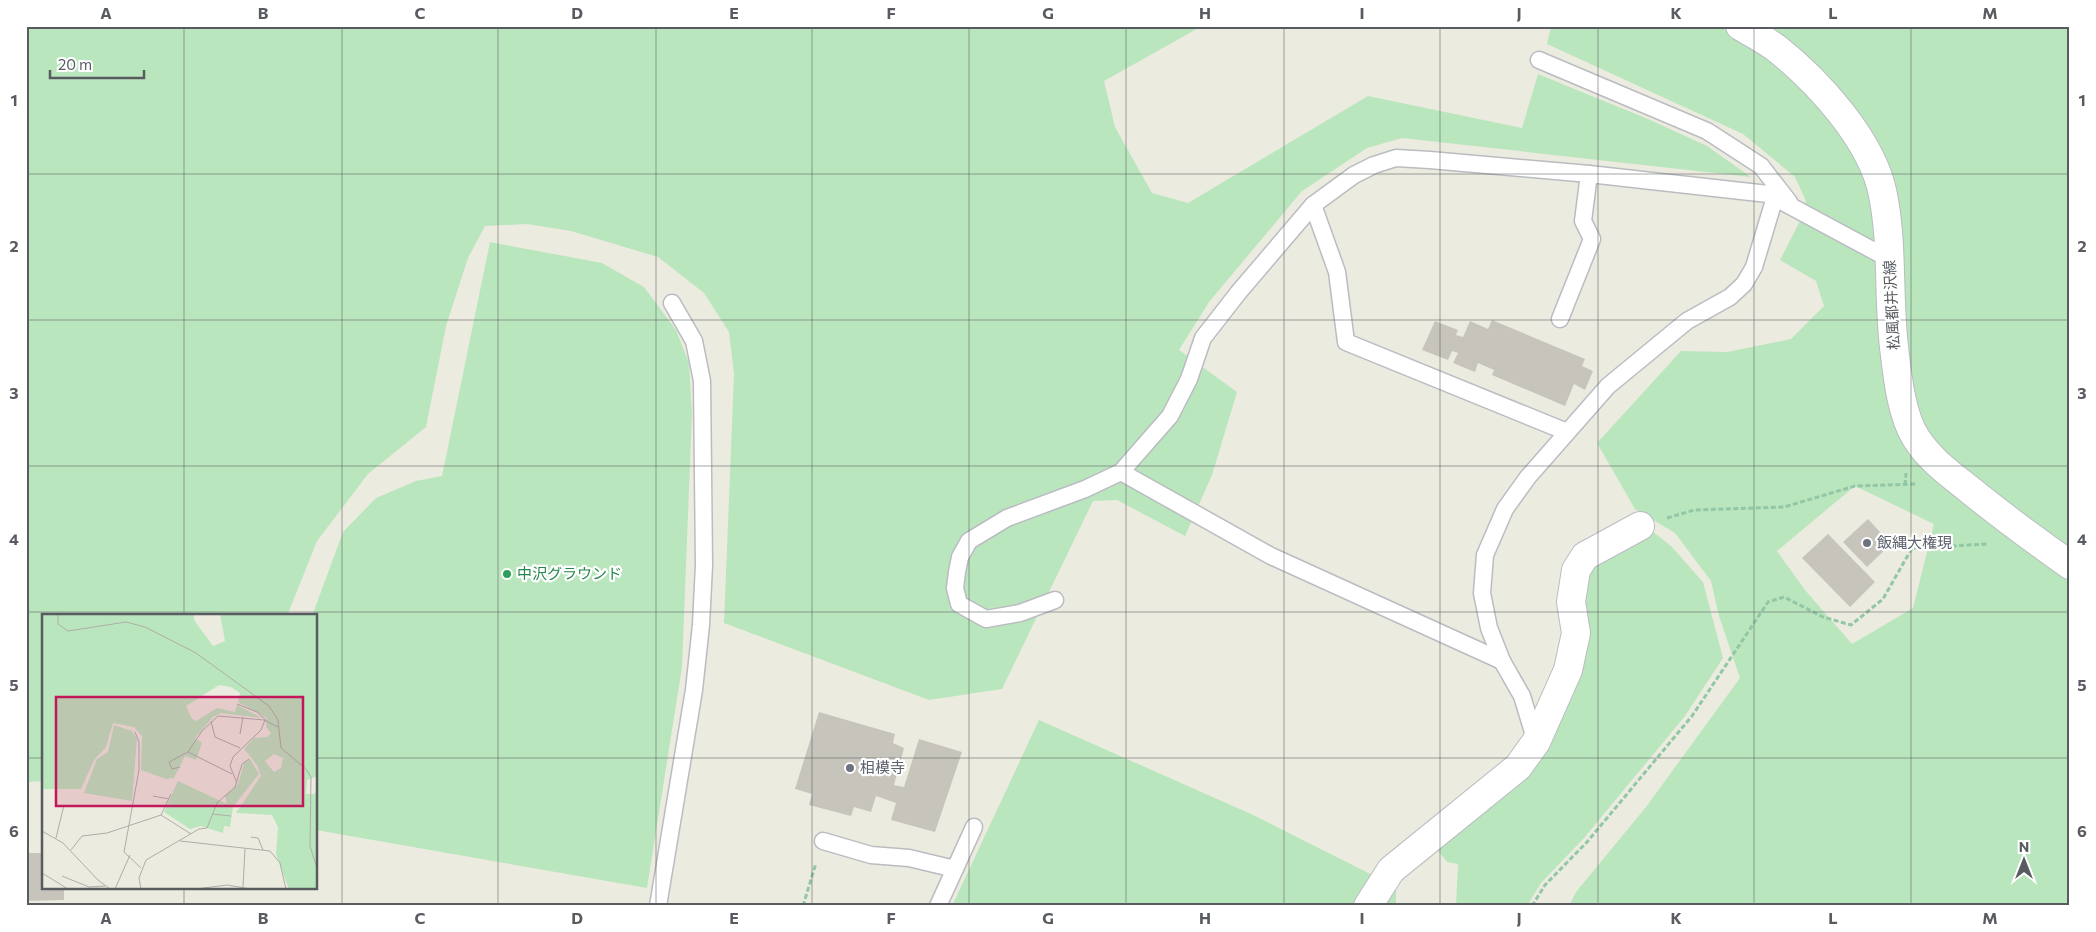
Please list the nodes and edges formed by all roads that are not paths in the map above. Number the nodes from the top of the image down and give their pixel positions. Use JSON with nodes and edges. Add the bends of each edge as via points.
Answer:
{"nodes":[{"id":1,"x":1740,"y":26,"type":"edge"},
{"id":2,"x":1539,"y":60,"type":"dead end"},
{"id":3,"x":1589,"y":174,"type":"junction"},
{"id":4,"x":1775,"y":197,"type":"junction"},
{"id":5,"x":1313,"y":205,"type":"junction"},
{"id":6,"x":1793,"y":207,"type":"junction"},
{"id":7,"x":1889,"y":259,"type":"junction"},
{"id":8,"x":672,"y":303,"type":"dead end"},
{"id":9,"x":1560,"y":319,"type":"dead end"},
{"id":10,"x":1567,"y":432,"type":"junction"},
{"id":11,"x":1121,"y":472,"type":"junction"},
{"id":12,"x":1640,"y":526,"type":"road end"},
{"id":13,"x":2070,"y":565,"type":"edge"},
{"id":14,"x":1055,"y":600,"type":"dead end"},
{"id":15,"x":1502,"y":661,"type":"junction"},
{"id":16,"x":1536,"y":742,"type":"junction"},
{"id":17,"x":974,"y":827,"type":"dead end"},
{"id":18,"x":823,"y":840,"type":"dead end"},
{"id":19,"x":955,"y":869,"type":"junction"},
{"id":20,"x":658,"y":906,"type":"edge"},
{"id":21,"x":938,"y":906,"type":"edge"},
{"id":22,"x":1368,"y":906,"type":"edge"}],
"edges":[{"from":1,"to":7,"type":"street","name":"松風都井沢線","via":[[1775,47],[1809,76],[1853,128],[1883,194]]},
{"from":2,"to":6,"type":"lane","via":[[1707,130],[1761,166]]},
{"from":3,"to":4,"type":"lane"},
{"from":3,"to":5,"type":"lane","via":[[1396,158],[1354,175]]},
{"from":3,"to":9,"type":"lane","via":[[1583,221],[1592,239]]},
{"from":4,"to":6,"type":"lane"},
{"from":4,"to":10,"type":"lane","via":[[1756,260],[1744,284],[1730,297],[1687,321],[1608,386]]},
{"from":5,"to":10,"type":"lane","via":[[1337,272],[1346,342]]},
{"from":5,"to":11,"type":"lane","via":[[1203,338],[1189,379],[1170,416]]},
{"from":6,"to":7,"type":"lane"},
{"from":7,"to":13,"type":"street","name":"松風都井沢線","via":[[1890,320],[1896,370],[1909,425],[1935,464]]},
{"from":8,"to":20,"type":"lane","via":[[694,341],[702,381],[704,565],[694,690]]},
{"from":10,"to":15,"type":"lane","via":[[1505,509],[1485,555],[1482,593]]},
{"from":11,"to":14,"type":"lane","via":[[1007,518],[969,541],[960,557],[955,588],[959,604],[986,619],[1020,613]]},
{"from":11,"to":15,"type":"lane","via":[[1271,556]]},
{"from":12,"to":16,"type":"street","via":[[1584,556],[1576,570],[1571,602],[1576,633],[1568,670]]},
{"from":15,"to":16,"type":"lane","via":[[1522,696]]},
{"from":16,"to":22,"type":"street","via":[[1518,767],[1391,870]]},
{"from":17,"to":19,"type":"lane"},
{"from":18,"to":19,"type":"lane","via":[[871,855],[909,858]]},
{"from":19,"to":21,"type":"lane"}]}
